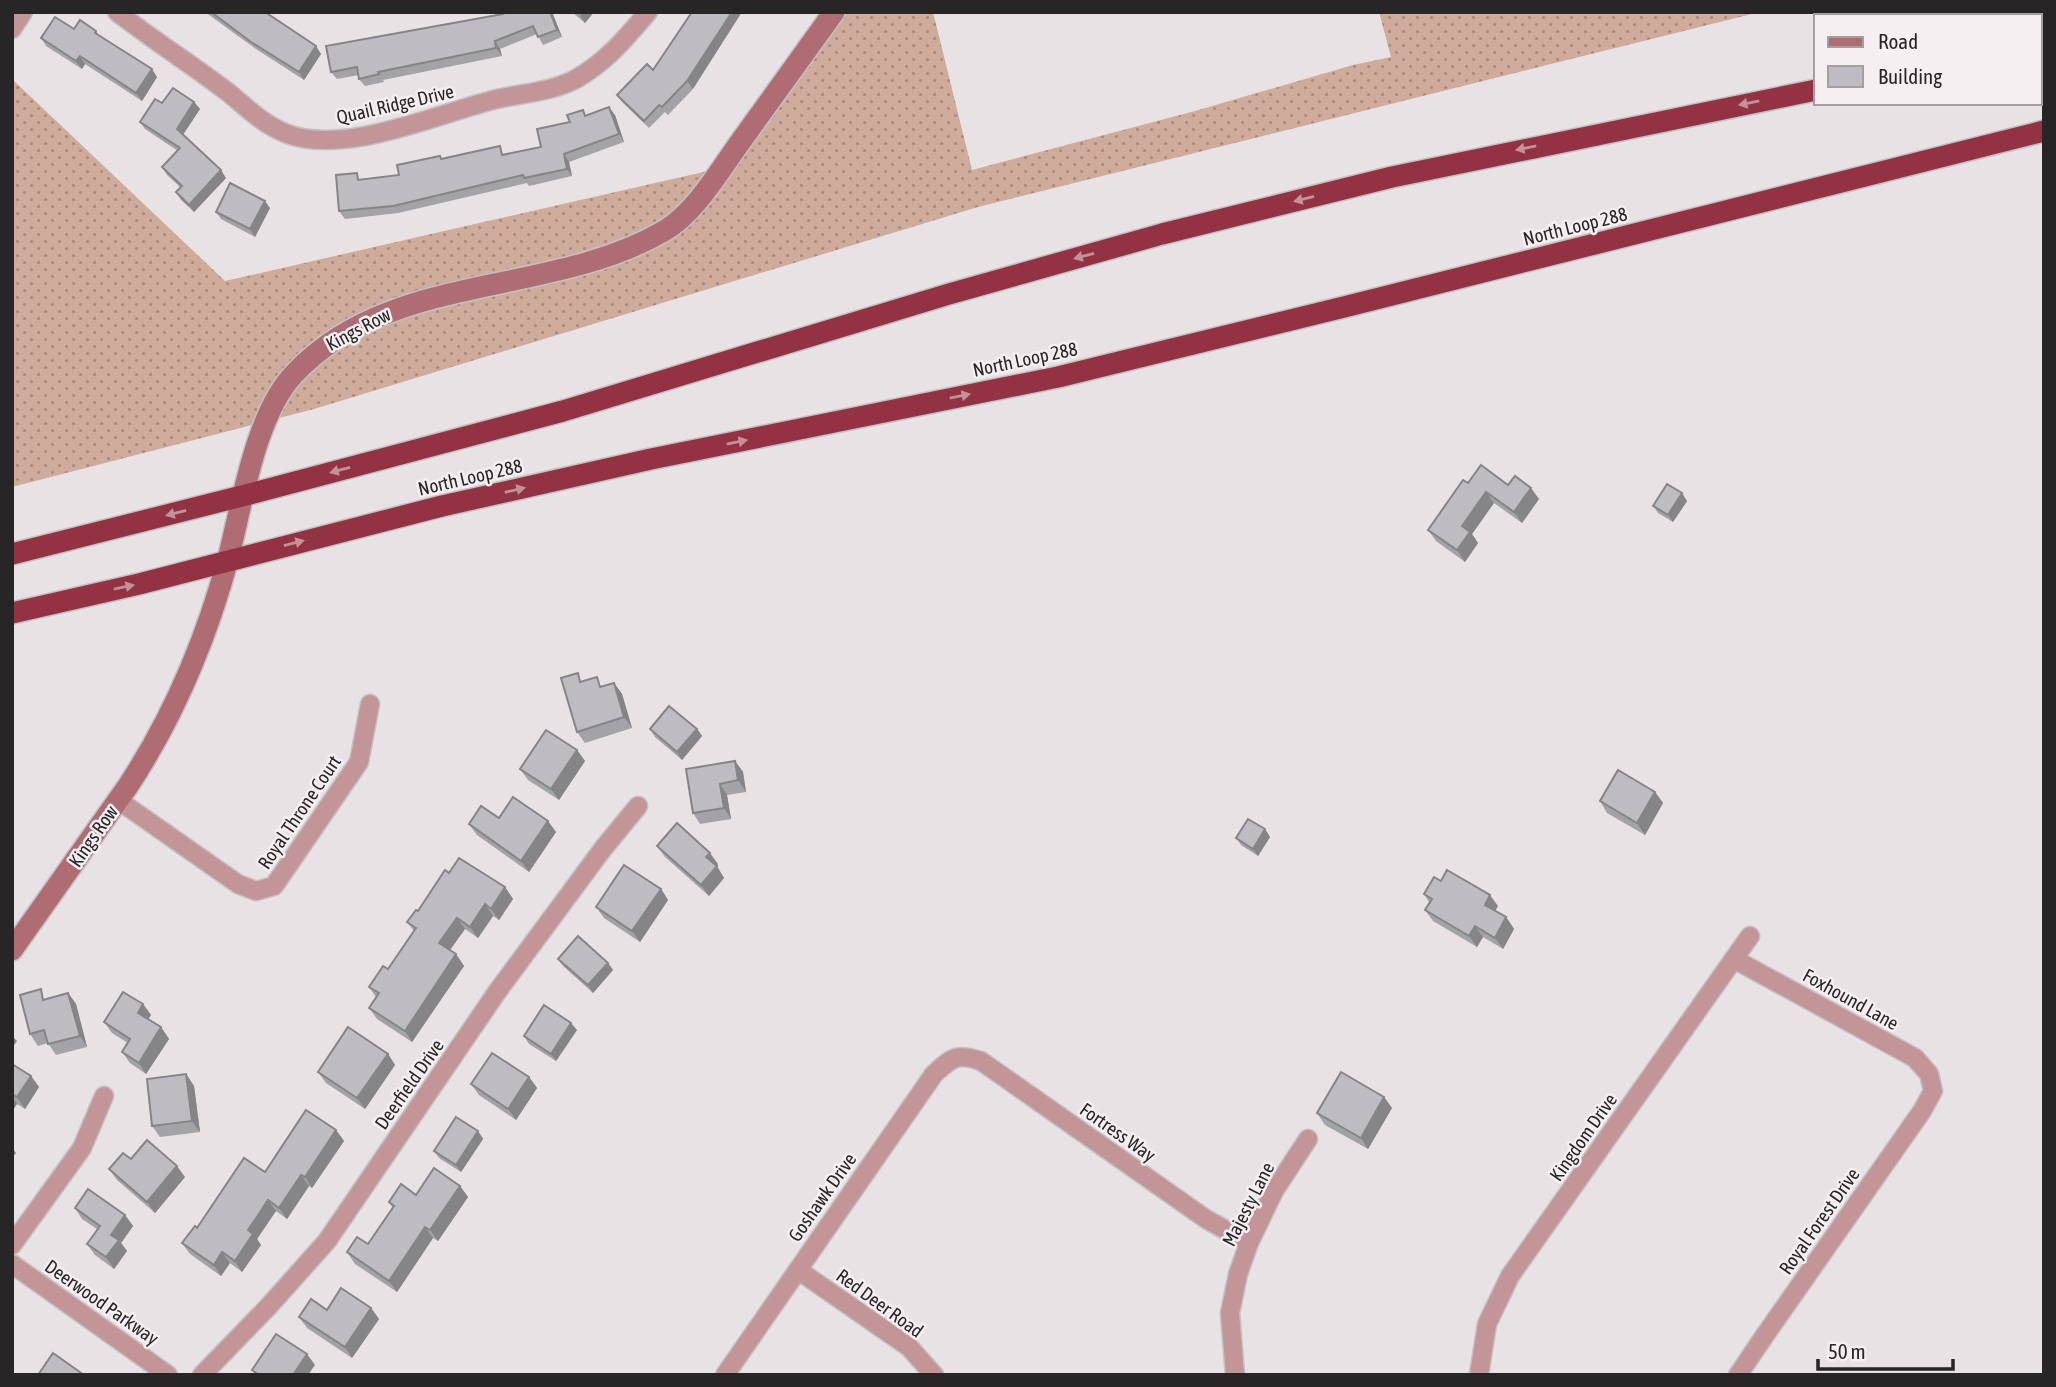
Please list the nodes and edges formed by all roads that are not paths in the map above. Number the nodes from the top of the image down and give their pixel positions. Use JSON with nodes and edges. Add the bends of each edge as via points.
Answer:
{"nodes":[{"id":1,"x":23,"y":12,"type":"edge"},
{"id":2,"x":117,"y":12,"type":"edge"},
{"id":3,"x":648,"y":12,"type":"edge"},
{"id":4,"x":834,"y":12,"type":"edge"},
{"id":5,"x":12,"y":29,"type":"edge"},
{"id":6,"x":1814,"y":90,"type":"edge"},
{"id":7,"x":2044,"y":131,"type":"edge"},
{"id":8,"x":242,"y":496,"type":"junction"},
{"id":9,"x":12,"y":554,"type":"edge"},
{"id":10,"x":227,"y":560,"type":"junction"},
{"id":11,"x":12,"y":613,"type":"edge"},
{"id":12,"x":370,"y":704,"type":"dead end"},
{"id":13,"x":118,"y":800,"type":"junction"},
{"id":14,"x":638,"y":806,"type":"dead end"},
{"id":15,"x":1750,"y":936,"type":"dead end"},
{"id":16,"x":12,"y":950,"type":"edge"},
{"id":17,"x":1734,"y":959,"type":"junction"},
{"id":18,"x":964,"y":1056,"type":"joint"},
{"id":19,"x":1933,"y":1091,"type":"joint"},
{"id":20,"x":104,"y":1096,"type":"dead end"},
{"id":21,"x":1308,"y":1139,"type":"dead end"},
{"id":22,"x":1248,"y":1243,"type":"junction"},
{"id":23,"x":12,"y":1245,"type":"edge"},
{"id":24,"x":12,"y":1264,"type":"edge"},
{"id":25,"x":798,"y":1270,"type":"junction"},
{"id":26,"x":168,"y":1375,"type":"edge"},
{"id":27,"x":202,"y":1375,"type":"edge"},
{"id":28,"x":725,"y":1375,"type":"edge"},
{"id":29,"x":934,"y":1375,"type":"edge"},
{"id":30,"x":1235,"y":1375,"type":"edge"},
{"id":31,"x":1479,"y":1375,"type":"edge"},
{"id":32,"x":1738,"y":1375,"type":"edge"}],
"edges":[{"from":1,"to":5,"type":"street"},
{"from":2,"to":3,"type":"street","name":"Quail Ridge Drive","via":[[257,118],[286,133],[328,140],[357,138],[496,99],[553,89],[589,71],[618,48]]},
{"from":4,"to":8,"type":"street","name":"Kings Row","via":[[708,186],[666,230],[590,260],[396,309],[328,343],[279,393]]},
{"from":6,"to":8,"type":"highway","name":"North Loop 288","one_way":true,"via":[[1392,177],[1176,231],[949,294],[564,411]]},
{"from":10,"to":7,"type":"highway","name":"North Loop 288","one_way":true,"via":[[651,459],[1058,377]]},
{"from":8,"to":9,"type":"highway","name":"North Loop 288","one_way":true},
{"from":8,"to":10,"type":"street","name":"Kings Row"},
{"from":11,"to":10,"type":"highway","name":"North Loop 288","one_way":true},
{"from":10,"to":13,"type":"street","name":"Kings Row","via":[[177,702]]},
{"from":12,"to":13,"type":"street","name":"Royal Throne Court","via":[[359,762],[274,886],[256,891],[238,884]]},
{"from":13,"to":16,"type":"street","name":"Kings Row"},
{"from":14,"to":27,"type":"street","name":"Deerfield Drive","via":[[497,992],[327,1241]]},
{"from":15,"to":17,"type":"street","name":"Kingdom Drive"},
{"from":17,"to":19,"type":"street","name":"Foxhound Lane","via":[[1914,1058],[1929,1074]]},
{"from":17,"to":31,"type":"street","name":"Kingdom Drive","via":[[1510,1276],[1487,1324]]},
{"from":18,"to":22,"type":"street","name":"Fortress Way","via":[[981,1062],[1206,1219]]},
{"from":18,"to":25,"type":"street","name":"Goshawk Drive","via":[[948,1060],[934,1074]]},
{"from":19,"to":32,"type":"street","name":"Royal Forest Drive"},
{"from":20,"to":23,"type":"street","via":[[82,1147]]},
{"from":21,"to":22,"type":"street","name":"Majesty Lane"},
{"from":22,"to":30,"type":"street","name":"Majesty Lane","via":[[1230,1313]]},
{"from":24,"to":26,"type":"street","name":"Deerwood Parkway"},
{"from":25,"to":28,"type":"street","name":"Goshawk Drive"},
{"from":25,"to":29,"type":"street","name":"Red Deer Road","via":[[909,1347]]}]}
